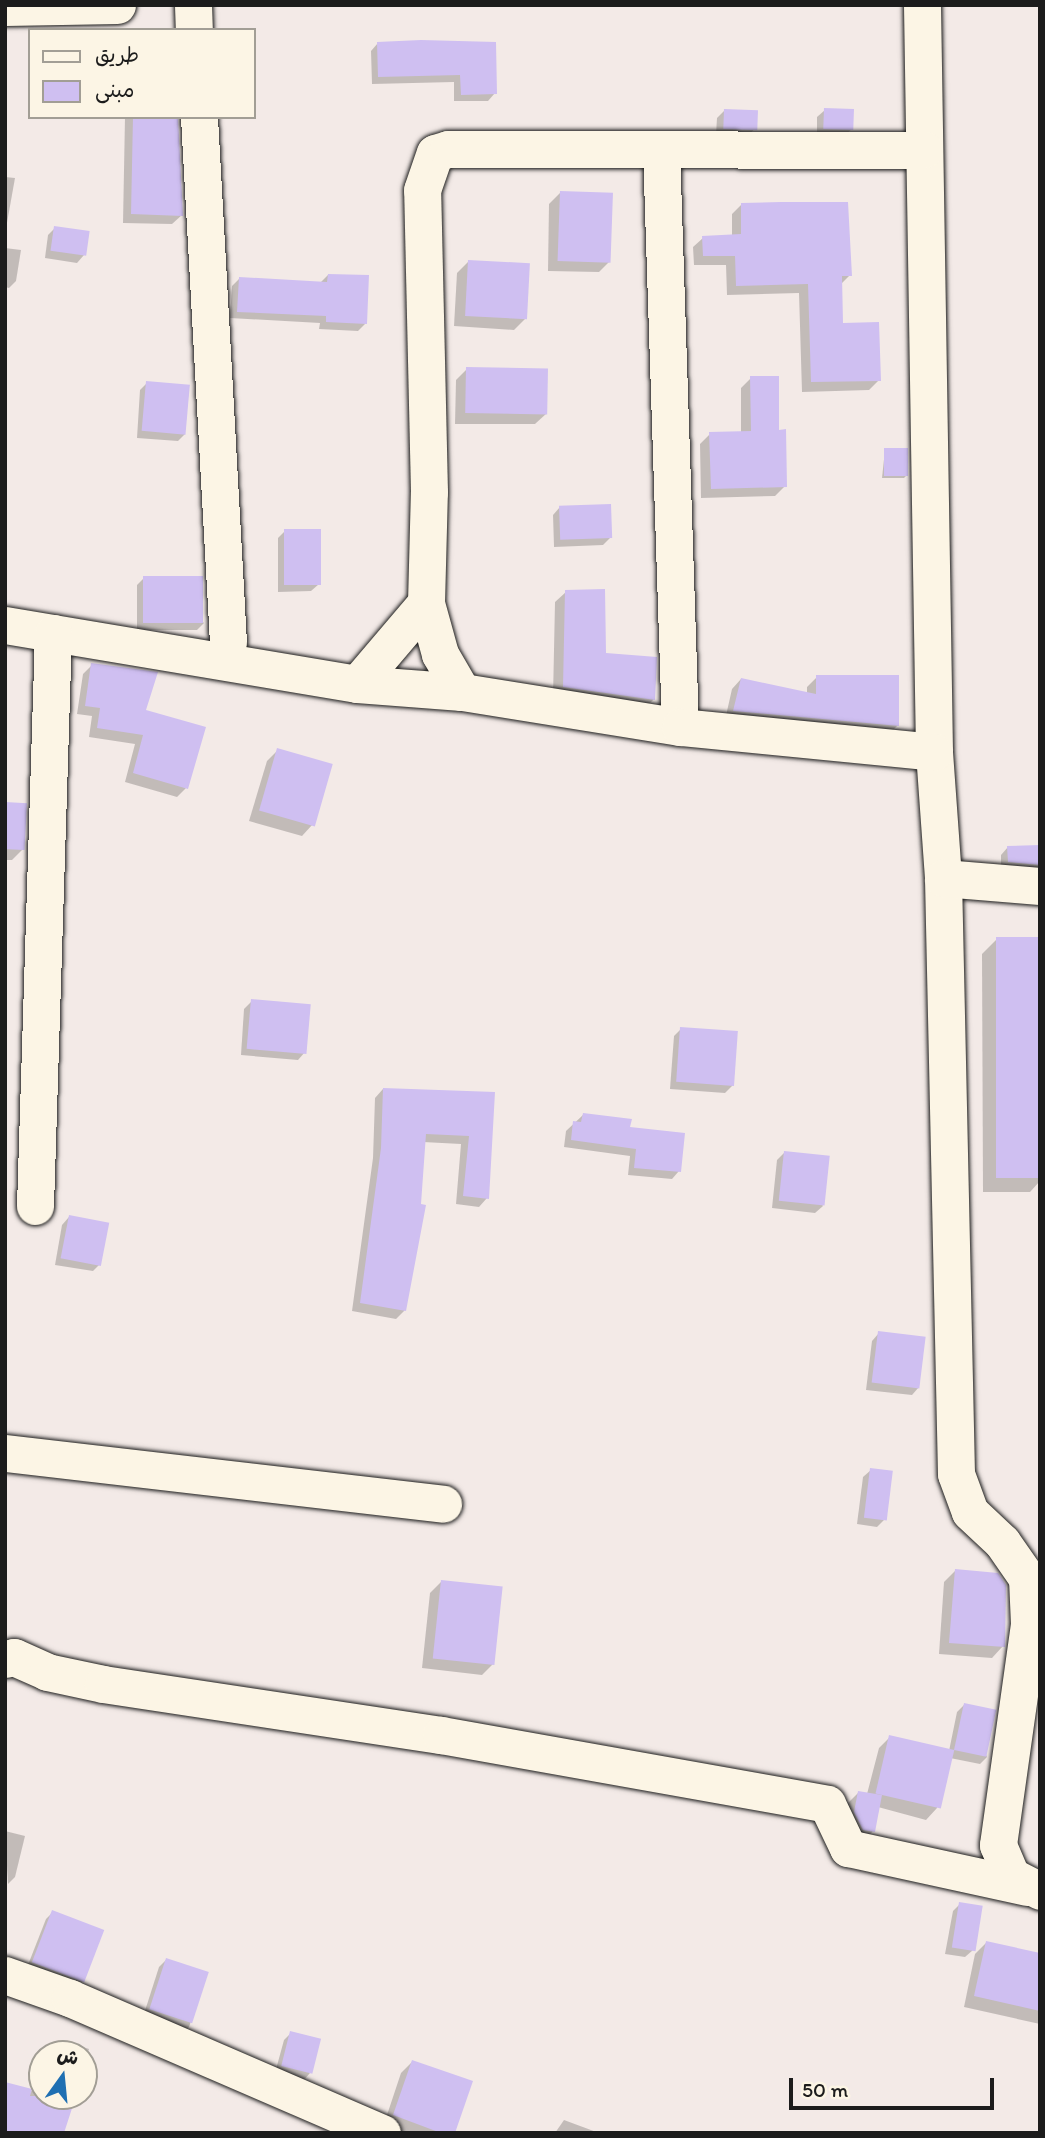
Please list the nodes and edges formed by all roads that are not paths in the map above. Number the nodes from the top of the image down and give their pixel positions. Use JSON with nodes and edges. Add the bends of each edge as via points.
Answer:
{"nodes":[{"id":1,"x":117,"y":5,"type":"edge"},
{"id":2,"x":193,"y":5,"type":"edge"},
{"id":3,"x":922,"y":5,"type":"edge"},
{"id":4,"x":74,"y":6,"type":"edge"},
{"id":5,"x":5,"y":7,"type":"edge"},
{"id":6,"x":194,"y":28,"type":"edge"},
{"id":7,"x":199,"y":119,"type":"edge"},
{"id":8,"x":661,"y":149,"type":"junction"},
{"id":9,"x":924,"y":150,"type":"junction"},
{"id":10,"x":426,"y":603,"type":"junction"},
{"id":11,"x":5,"y":625,"type":"edge"},
{"id":12,"x":53,"y":633,"type":"junction"},
{"id":13,"x":228,"y":642,"type":"dead end"},
{"id":14,"x":357,"y":684,"type":"junction"},
{"id":15,"x":462,"y":692,"type":"junction"},
{"id":16,"x":680,"y":727,"type":"junction"},
{"id":17,"x":934,"y":752,"type":"junction"},
{"id":18,"x":943,"y":878,"type":"junction"},
{"id":19,"x":1040,"y":886,"type":"edge"},
{"id":20,"x":35,"y":1206,"type":"dead end"},
{"id":21,"x":5,"y":1453,"type":"edge"},
{"id":22,"x":443,"y":1504,"type":"dead end"},
{"id":23,"x":5,"y":1659,"type":"edge"},
{"id":24,"x":1034,"y":1889,"type":"edge"},
{"id":25,"x":5,"y":1975,"type":"edge"},
{"id":26,"x":382,"y":2133,"type":"edge"}],
"edges":[{"from":1,"to":4,"type":"street"},
{"from":2,"to":6,"type":"street"},
{"from":3,"to":9,"type":"street"},
{"from":4,"to":5,"type":"street"},
{"from":7,"to":13,"type":"street"},
{"from":8,"to":9,"type":"street"},
{"from":8,"to":10,"type":"street","via":[[448,149],[435,153],[422,190],[430,519]]},
{"from":8,"to":16,"type":"street"},
{"from":9,"to":17,"type":"street"},
{"from":10,"to":14,"type":"street"},
{"from":10,"to":15,"type":"street","via":[[440,654]]},
{"from":11,"to":12,"type":"street"},
{"from":12,"to":14,"type":"street"},
{"from":12,"to":20,"type":"street"},
{"from":14,"to":15,"type":"street"},
{"from":15,"to":16,"type":"street"},
{"from":16,"to":17,"type":"street"},
{"from":17,"to":18,"type":"street"},
{"from":18,"to":19,"type":"street"},
{"from":18,"to":24,"type":"street","via":[[956,1474],[970,1512],[1002,1542],[1027,1578],[1029,1624],[998,1844],[1011,1875]]},
{"from":21,"to":22,"type":"street"},
{"from":23,"to":24,"type":"street","via":[[14,1657],[47,1672],[103,1684],[441,1735],[827,1804],[848,1848]]},
{"from":25,"to":26,"type":"street","via":[[70,1998]]}]}
